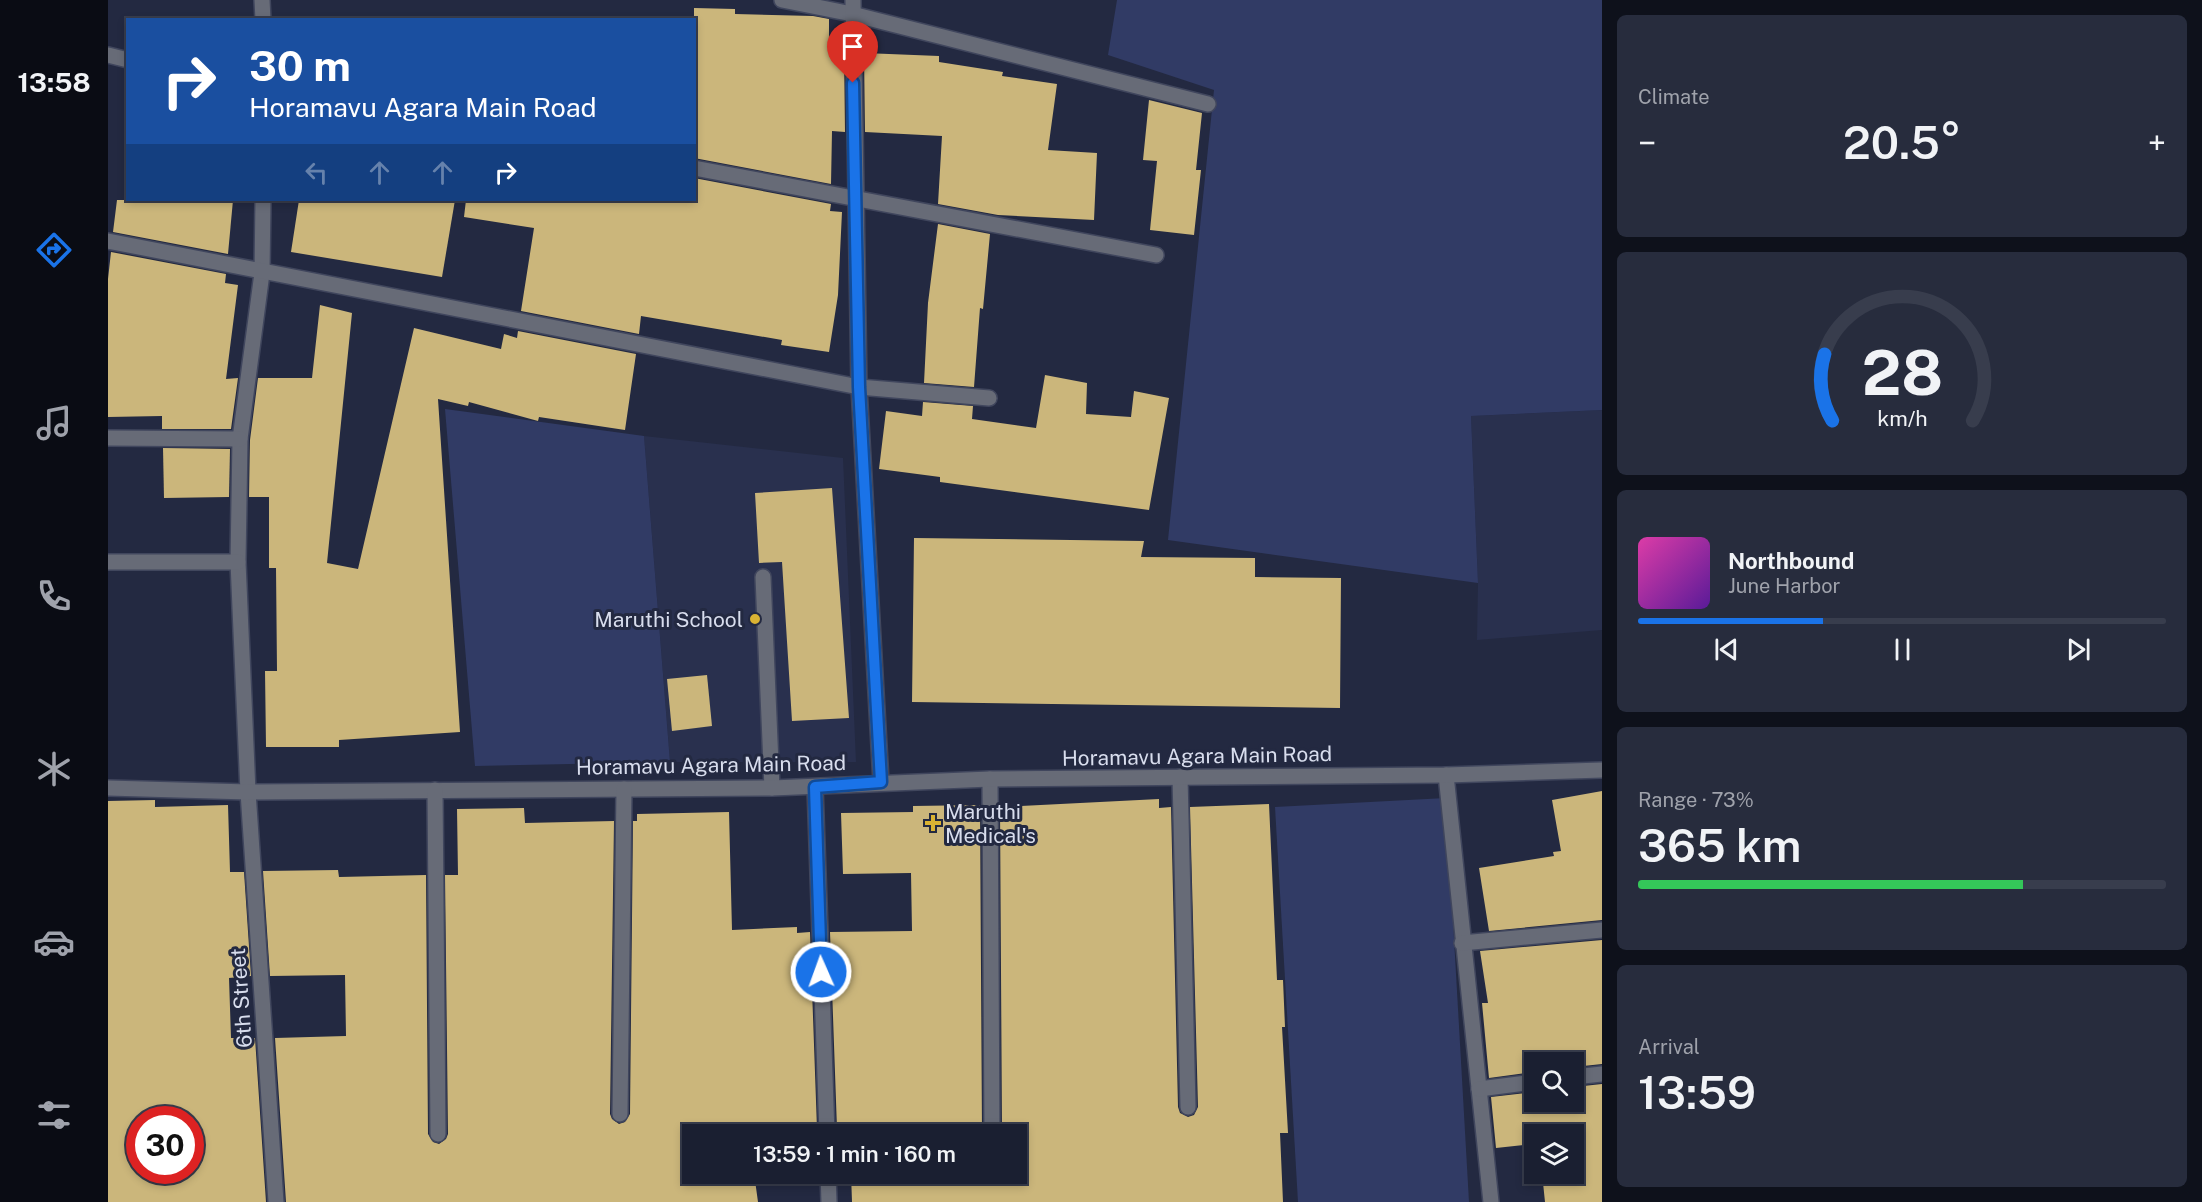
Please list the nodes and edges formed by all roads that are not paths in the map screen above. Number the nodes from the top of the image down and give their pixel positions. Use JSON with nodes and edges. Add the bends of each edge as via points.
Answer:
{"nodes":[{"id":1,"x":262,"y":0,"type":"edge"},
{"id":2,"x":782,"y":0,"type":"edge"},
{"id":3,"x":852,"y":7,"type":"edge"},
{"id":4,"x":263,"y":18,"type":"edge"},
{"id":5,"x":108,"y":55,"type":"edge"},
{"id":6,"x":126,"y":60,"type":"edge"},
{"id":7,"x":1208,"y":104,"type":"dead end"},
{"id":8,"x":696,"y":168,"type":"edge"},
{"id":9,"x":854,"y":196,"type":"junction"},
{"id":10,"x":263,"y":201,"type":"edge"},
{"id":11,"x":108,"y":242,"type":"edge"},
{"id":12,"x":1156,"y":255,"type":"dead end"},
{"id":13,"x":262,"y":273,"type":"junction"},
{"id":14,"x":859,"y":387,"type":"junction"},
{"id":15,"x":989,"y":398,"type":"dead end"},
{"id":16,"x":108,"y":438,"type":"edge"},
{"id":17,"x":240,"y":439,"type":"junction"},
{"id":18,"x":108,"y":562,"type":"edge"},
{"id":19,"x":238,"y":562,"type":"junction"},
{"id":20,"x":763,"y":577,"type":"dead end"},
{"id":21,"x":1602,"y":770,"type":"edge"},
{"id":22,"x":1446,"y":775,"type":"junction"},
{"id":23,"x":1180,"y":777,"type":"junction"},
{"id":24,"x":990,"y":779,"type":"junction"},
{"id":25,"x":881,"y":782,"type":"junction"},
{"id":26,"x":815,"y":787,"type":"junction"},
{"id":27,"x":108,"y":788,"type":"edge"},
{"id":28,"x":772,"y":788,"type":"junction"},
{"id":29,"x":624,"y":789,"type":"junction"},
{"id":30,"x":435,"y":790,"type":"junction"},
{"id":31,"x":248,"y":792,"type":"junction"},
{"id":32,"x":1602,"y":930,"type":"edge"},
{"id":33,"x":1462,"y":943,"type":"junction"},
{"id":34,"x":1602,"y":1074,"type":"edge"},
{"id":35,"x":1584,"y":1076,"type":"edge"},
{"id":36,"x":1524,"y":1083,"type":"edge"},
{"id":37,"x":1479,"y":1089,"type":"junction"},
{"id":38,"x":1188,"y":1107,"type":"dead end"},
{"id":39,"x":620,"y":1114,"type":"dead end"},
{"id":40,"x":827,"y":1124,"type":"edge"},
{"id":41,"x":992,"y":1124,"type":"edge"},
{"id":42,"x":438,"y":1134,"type":"dead end"},
{"id":43,"x":829,"y":1184,"type":"edge"},
{"id":44,"x":276,"y":1202,"type":"edge"},
{"id":45,"x":830,"y":1202,"type":"edge"},
{"id":46,"x":1491,"y":1202,"type":"edge"}],
"edges":[{"from":1,"to":4,"type":"street"},
{"from":2,"to":3,"type":"street"},
{"from":3,"to":7,"type":"street"},
{"from":3,"to":9,"type":"street"},
{"from":5,"to":6,"type":"street"},
{"from":8,"to":9,"type":"street"},
{"from":9,"to":12,"type":"street"},
{"from":9,"to":14,"type":"street"},
{"from":10,"to":13,"type":"street","name":"6th Street"},
{"from":11,"to":13,"type":"street"},
{"from":13,"to":14,"type":"street"},
{"from":13,"to":17,"type":"street","name":"6th Street"},
{"from":14,"to":15,"type":"street"},
{"from":14,"to":25,"type":"street"},
{"from":16,"to":17,"type":"street"},
{"from":17,"to":19,"type":"street","name":"6th Street"},
{"from":18,"to":19,"type":"street"},
{"from":19,"to":31,"type":"street","name":"6th Street"},
{"from":20,"to":28,"type":"street"},
{"from":21,"to":22,"type":"street","name":"Horamavu Agara Main Road"},
{"from":22,"to":23,"type":"street","name":"Horamavu Agara Main Road"},
{"from":22,"to":33,"type":"street"},
{"from":23,"to":24,"type":"street","name":"Horamavu Agara Main Road"},
{"from":23,"to":38,"type":"street"},
{"from":24,"to":25,"type":"street","name":"Horamavu Agara Main Road"},
{"from":24,"to":41,"type":"street"},
{"from":25,"to":26,"type":"street","name":"Horamavu Agara Main Road"},
{"from":26,"to":28,"type":"street","name":"Horamavu Agara Main Road"},
{"from":26,"to":40,"type":"street"},
{"from":27,"to":31,"type":"street","name":"Horamavu Agara Main Road"},
{"from":28,"to":29,"type":"street","name":"Horamavu Agara Main Road"},
{"from":29,"to":30,"type":"street","name":"Horamavu Agara Main Road"},
{"from":29,"to":39,"type":"street"},
{"from":30,"to":31,"type":"street","name":"Horamavu Agara Main Road"},
{"from":30,"to":42,"type":"street"},
{"from":31,"to":44,"type":"street","name":"6th Street"},
{"from":32,"to":33,"type":"street"},
{"from":33,"to":37,"type":"street"},
{"from":34,"to":35,"type":"street"},
{"from":36,"to":37,"type":"street"},
{"from":37,"to":46,"type":"street"},
{"from":43,"to":45,"type":"street"}]}
